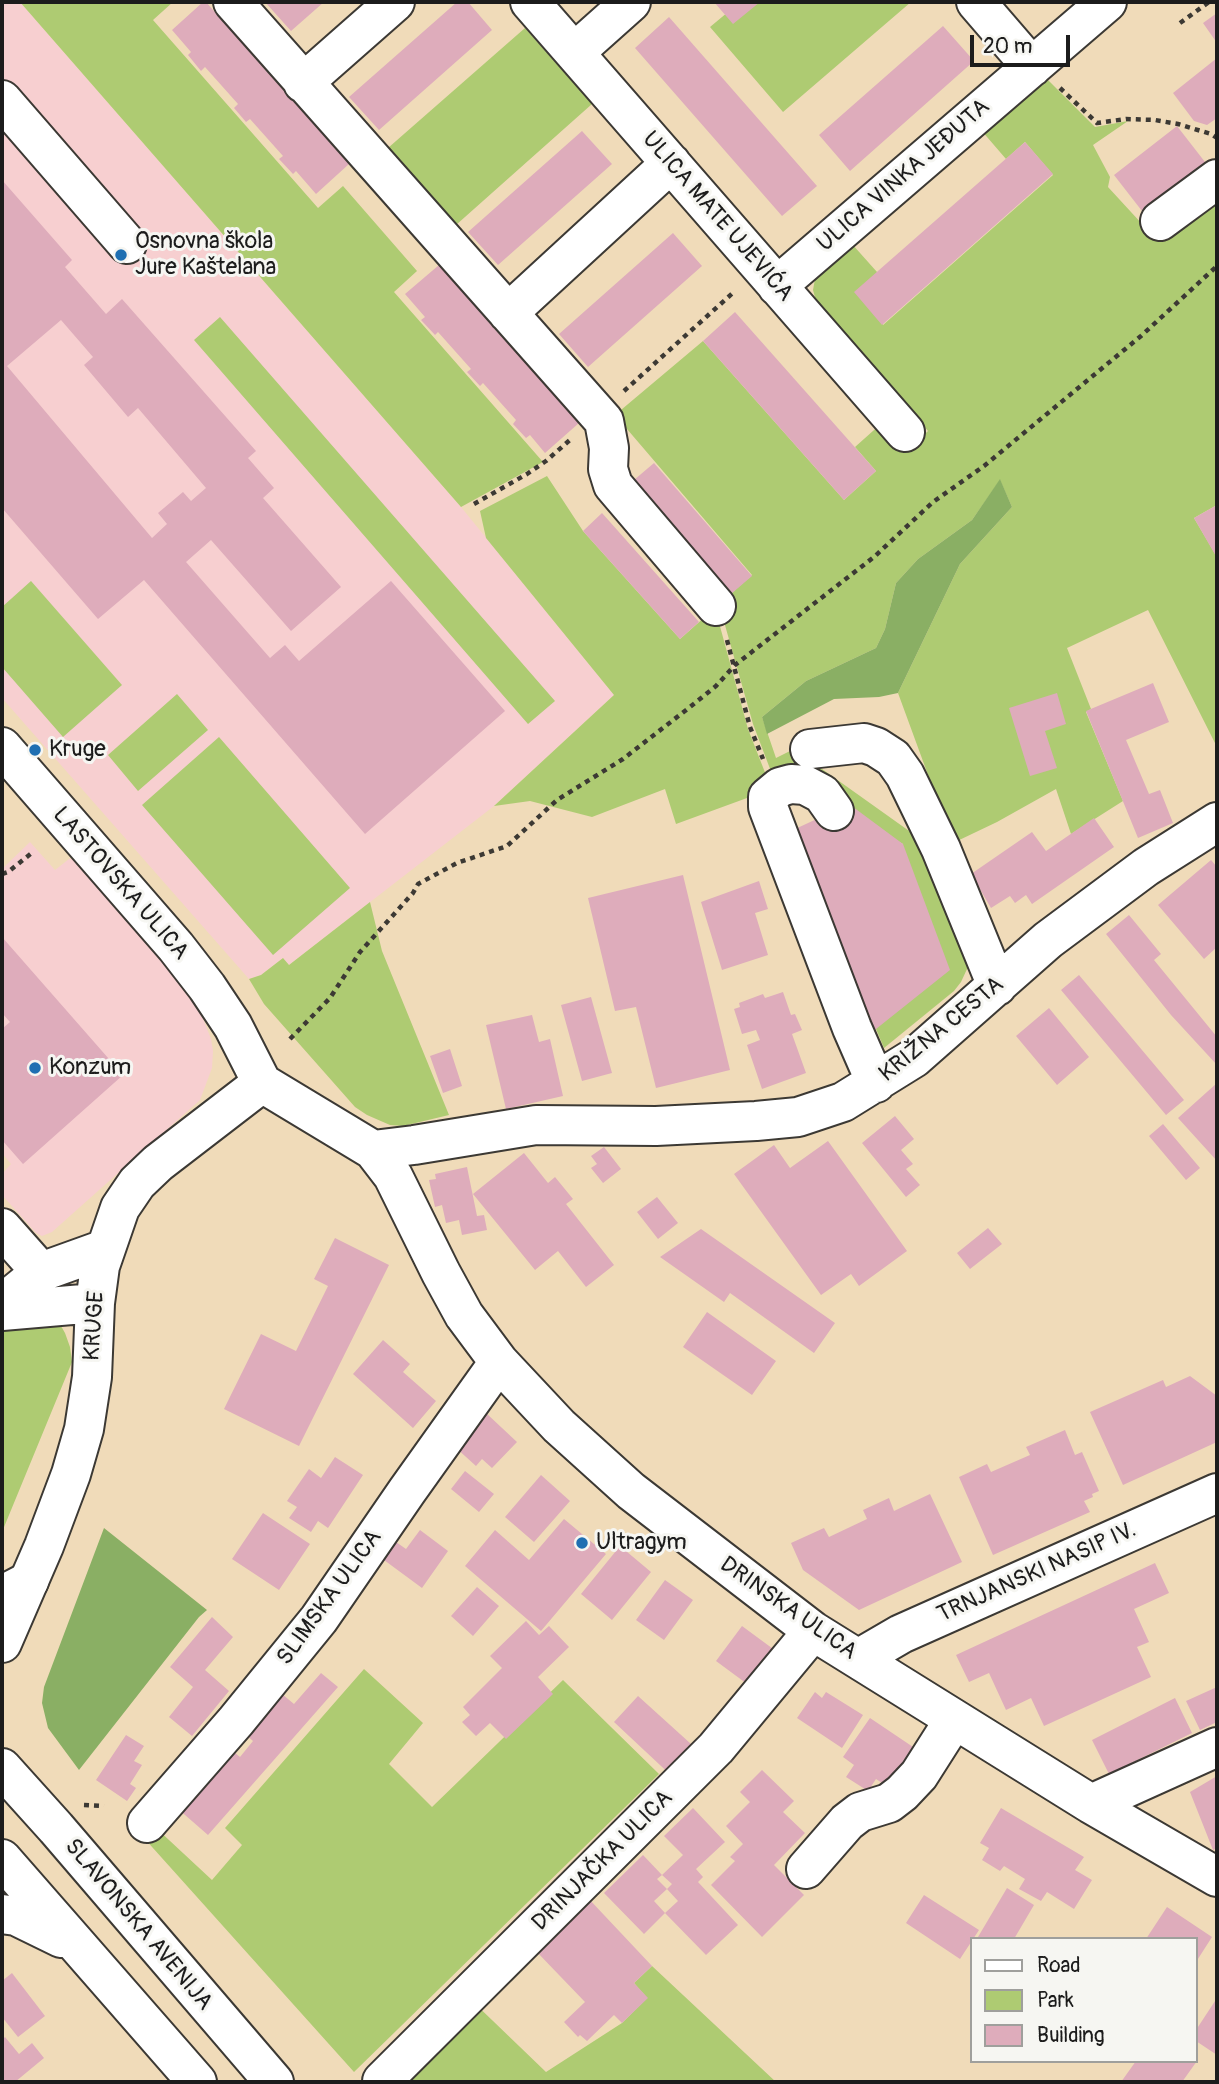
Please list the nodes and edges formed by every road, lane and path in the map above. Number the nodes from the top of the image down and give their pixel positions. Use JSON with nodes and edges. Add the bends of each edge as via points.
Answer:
{"nodes":[{"id":1,"x":233,"y":2,"type":"edge"},
{"id":2,"x":395,"y":2,"type":"edge"},
{"id":3,"x":530,"y":2,"type":"edge"},
{"id":4,"x":631,"y":2,"type":"edge"},
{"id":5,"x":976,"y":2,"type":"edge"},
{"id":6,"x":1107,"y":2,"type":"edge"},
{"id":7,"x":1209,"y":2,"type":"edge"},
{"id":8,"x":1180,"y":23,"type":"dead end"},
{"id":9,"x":575,"y":52,"type":"junction"},
{"id":10,"x":1032,"y":67,"type":"junction"},
{"id":11,"x":303,"y":83,"type":"junction"},
{"id":12,"x":2,"y":100,"type":"edge"},
{"id":13,"x":1217,"y":138,"type":"edge"},
{"id":14,"x":671,"y":163,"type":"junction"},
{"id":15,"x":1217,"y":179,"type":"edge"},
{"id":16,"x":1160,"y":221,"type":"dead end"},
{"id":17,"x":127,"y":244,"type":"dead end"},
{"id":18,"x":1217,"y":266,"type":"edge"},
{"id":19,"x":777,"y":286,"type":"junction"},
{"id":20,"x":508,"y":313,"type":"junction"},
{"id":21,"x":905,"y":432,"type":"dead end"},
{"id":22,"x":716,"y":606,"type":"joint"},
{"id":23,"x":734,"y":665,"type":"junction"},
{"id":24,"x":2,"y":747,"type":"edge"},
{"id":25,"x":810,"y":749,"type":"dead end"},
{"id":26,"x":775,"y":789,"type":"junction"},
{"id":27,"x":834,"y":811,"type":"dead end"},
{"id":28,"x":1217,"y":822,"type":"edge"},
{"id":29,"x":33,"y":852,"type":"dead end"},
{"id":30,"x":2,"y":874,"type":"edge"},
{"id":31,"x":997,"y":986,"type":"junction"},
{"id":32,"x":290,"y":1039,"type":"dead end"},
{"id":33,"x":262,"y":1083,"type":"junction"},
{"id":34,"x":876,"y":1083,"type":"junction"},
{"id":35,"x":373,"y":1150,"type":"junction"},
{"id":36,"x":2,"y":1228,"type":"edge"},
{"id":37,"x":105,"y":1249,"type":"junction"},
{"id":38,"x":41,"y":1272,"type":"junction"},
{"id":39,"x":95,"y":1303,"type":"junction"},
{"id":40,"x":2,"y":1304,"type":"edge"},
{"id":41,"x":2,"y":1311,"type":"edge"},
{"id":42,"x":499,"y":1362,"type":"junction"},
{"id":43,"x":1217,"y":1493,"type":"edge"},
{"id":44,"x":15,"y":1588,"type":"edge"},
{"id":45,"x":813,"y":1631,"type":"junction"},
{"id":46,"x":2,"y":1643,"type":"edge"},
{"id":47,"x":858,"y":1659,"type":"junction"},
{"id":48,"x":954,"y":1720,"type":"junction"},
{"id":49,"x":1217,"y":1747,"type":"edge"},
{"id":50,"x":2,"y":1768,"type":"edge"},
{"id":51,"x":1091,"y":1804,"type":"junction"},
{"id":52,"x":80,"y":1805,"type":"dead end"},
{"id":53,"x":104,"y":1806,"type":"dead end"},
{"id":54,"x":146,"y":1823,"type":"dead end"},
{"id":55,"x":2,"y":1859,"type":"edge"},
{"id":56,"x":806,"y":1869,"type":"dead end"},
{"id":57,"x":1217,"y":1877,"type":"edge"},
{"id":58,"x":2,"y":1914,"type":"edge"},
{"id":59,"x":78,"y":1946,"type":"junction"},
{"id":60,"x":382,"y":2081,"type":"edge"},
{"id":61,"x":197,"y":2082,"type":"edge"},
{"id":62,"x":274,"y":2082,"type":"edge"}],
"edges":[{"from":1,"to":11,"type":"street"},
{"from":2,"to":11,"type":"street"},
{"from":3,"to":9,"type":"street","name":"ULICA MATE UJEVIĆA"},
{"from":4,"to":9,"type":"street"},
{"from":5,"to":10,"type":"street"},
{"from":6,"to":10,"type":"street","name":"ULICA VINKA JEĐUTA"},
{"from":7,"to":8,"type":"path"},
{"from":9,"to":14,"type":"street","name":"ULICA MATE UJEVIĆA"},
{"from":10,"to":13,"type":"path","via":[[1046,74],[1097,123],[1156,120]]},
{"from":10,"to":19,"type":"street","name":"ULICA VINKA JEĐUTA"},
{"from":11,"to":20,"type":"street"},
{"from":12,"to":17,"type":"street"},
{"from":14,"to":19,"type":"street","name":"ULICA MATE UJEVIĆA"},
{"from":14,"to":20,"type":"street"},
{"from":15,"to":16,"type":"street"},
{"from":18,"to":23,"type":"path","via":[[1083,385]]},
{"from":19,"to":21,"type":"street","name":"ULICA MATE UJEVIĆA"},
{"from":20,"to":22,"type":"street","via":[[604,421],[613,485]]},
{"from":22,"to":23,"type":"path"},
{"from":23,"to":26,"type":"path","via":[[750,727]]},
{"from":23,"to":32,"type":"path","via":[[690,708],[623,759],[557,800],[507,846],[457,863],[418,884],[360,952],[330,998]]},
{"from":24,"to":33,"type":"street","name":"LASTOVSKA ULICA","via":[[207,987]]},
{"from":25,"to":31,"type":"street","via":[[864,743],[893,758],[941,849]]},
{"from":26,"to":27,"type":"street","via":[[805,785],[822,794]]},
{"from":26,"to":34,"type":"street","via":[[768,797],[768,807]]},
{"from":28,"to":31,"type":"street","name":"KRIŽNA CESTA","via":[[1096,904]]},
{"from":29,"to":30,"type":"path"},
{"from":31,"to":34,"type":"street","name":"KRIŽNA CESTA","via":[[914,1058]]},
{"from":33,"to":35,"type":"street","name":"DRINSKA ULICA"},
{"from":33,"to":37,"type":"street","name":"KRUGE","via":[[137,1183],[120,1208]]},
{"from":34,"to":35,"type":"street","name":"KRIŽNA CESTA","via":[[843,1102],[798,1117],[656,1126],[536,1125]]},
{"from":35,"to":42,"type":"street","name":"DRINSKA ULICA","via":[[393,1176],[464,1315]]},
{"from":36,"to":38,"type":"street"},
{"from":37,"to":38,"type":"street"},
{"from":37,"to":39,"type":"street","name":"KRUGE"},
{"from":38,"to":40,"type":"street"},
{"from":39,"to":41,"type":"street"},
{"from":39,"to":44,"type":"street","name":"KRUGE","via":[[85,1429],[71,1474]]},
{"from":42,"to":45,"type":"street","name":"DRINSKA ULICA","via":[[559,1426],[631,1491]]},
{"from":42,"to":54,"type":"street","name":"SLIMSKA ULICA","via":[[319,1619]]},
{"from":43,"to":47,"type":"street","name":"TRNJANSKI NASIP IV.","via":[[901,1634]]},
{"from":44,"to":46,"type":"street","name":"KRUGE"},
{"from":45,"to":47,"type":"street","name":"DRINSKA ULICA"},
{"from":45,"to":60,"type":"street","name":"DRINJAČKA ULICA","via":[[716,1748]]},
{"from":47,"to":48,"type":"street","name":"DRINSKA ULICA"},
{"from":48,"to":51,"type":"street","name":"DRINSKA ULICA"},
{"from":48,"to":56,"type":"street","via":[[902,1793],[847,1822]]},
{"from":49,"to":51,"type":"street"},
{"from":50,"to":62,"type":"street","name":"SLAVONSKA AVENIJA"},
{"from":51,"to":57,"type":"street","name":"DRINSKA ULICA"},
{"from":52,"to":53,"type":"path"},
{"from":55,"to":59,"type":"street"},
{"from":58,"to":59,"type":"street","via":[[16,1916]]},
{"from":59,"to":61,"type":"street"}]}
